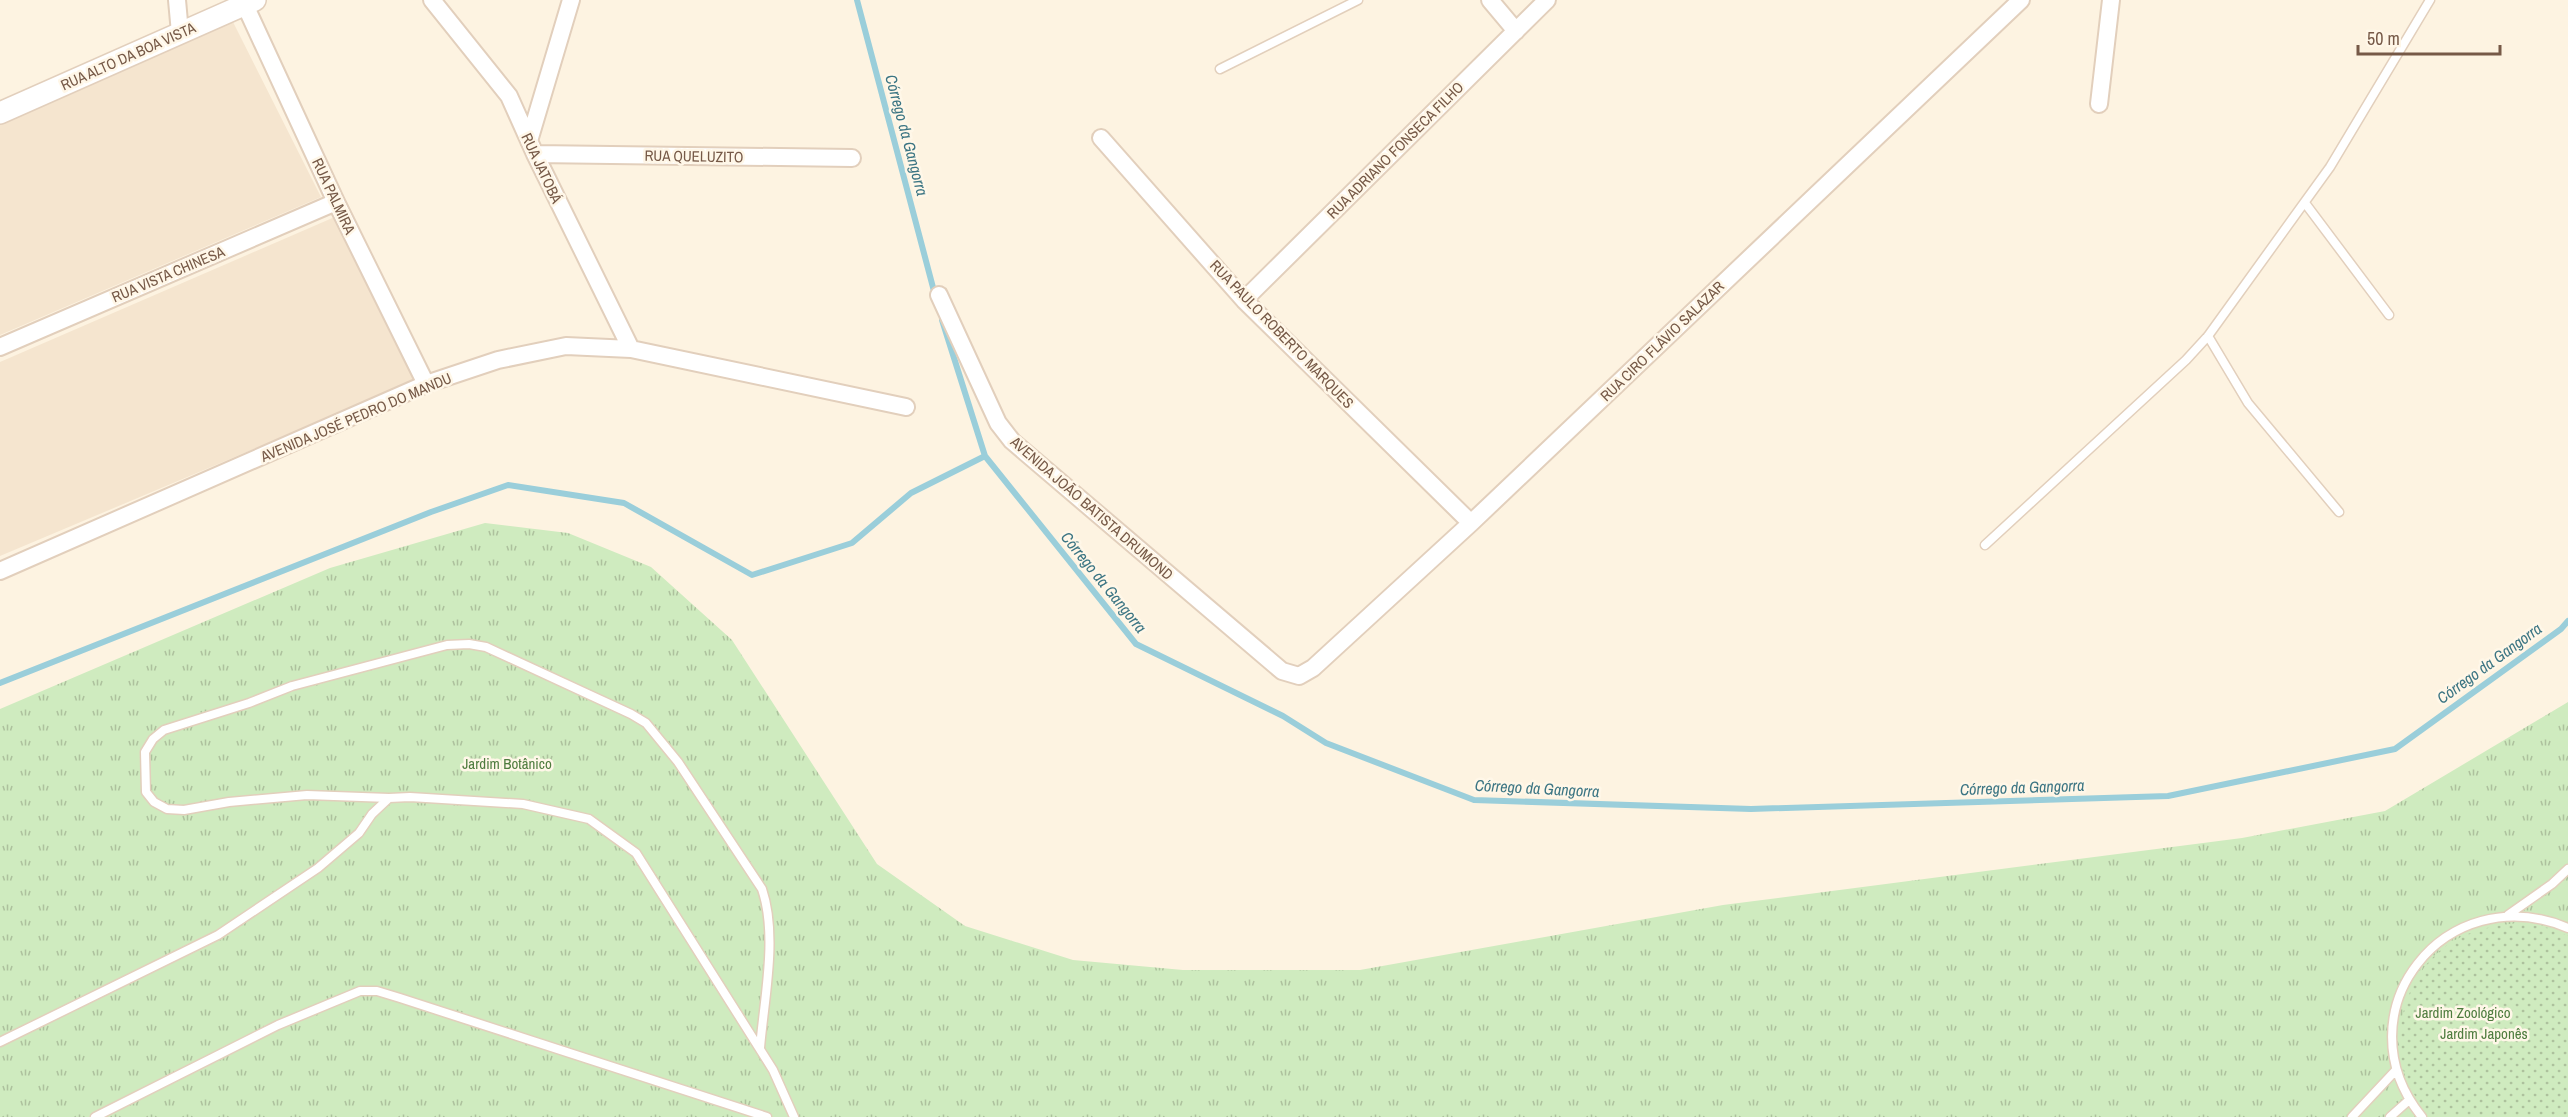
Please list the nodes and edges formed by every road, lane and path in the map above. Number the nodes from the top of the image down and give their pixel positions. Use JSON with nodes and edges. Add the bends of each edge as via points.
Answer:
{"nodes":[{"id":1,"x":177,"y":0,"type":"edge"},
{"id":2,"x":432,"y":0,"type":"edge"},
{"id":3,"x":571,"y":0,"type":"edge"},
{"id":4,"x":1358,"y":0,"type":"edge"},
{"id":5,"x":1490,"y":0,"type":"edge"},
{"id":6,"x":1547,"y":0,"type":"edge"},
{"id":7,"x":2021,"y":0,"type":"edge"},
{"id":8,"x":2111,"y":0,"type":"edge"},
{"id":9,"x":2430,"y":0,"type":"edge"},
{"id":10,"x":250,"y":3,"type":"edge"},
{"id":11,"x":1516,"y":31,"type":"junction"},
{"id":12,"x":180,"y":33,"type":"junction"},
{"id":13,"x":1220,"y":69,"type":"dead end"},
{"id":14,"x":2099,"y":104,"type":"dead end"},
{"id":15,"x":0,"y":113,"type":"edge"},
{"id":16,"x":1101,"y":138,"type":"dead end"},
{"id":17,"x":532,"y":147,"type":"junction"},
{"id":18,"x":852,"y":158,"type":"dead end"},
{"id":19,"x":336,"y":202,"type":"junction"},
{"id":20,"x":2305,"y":203,"type":"junction"},
{"id":21,"x":939,"y":296,"type":"dead end"},
{"id":22,"x":1244,"y":300,"type":"junction"},
{"id":23,"x":2389,"y":315,"type":"dead end"},
{"id":24,"x":2208,"y":336,"type":"junction"},
{"id":25,"x":0,"y":347,"type":"edge"},
{"id":26,"x":631,"y":350,"type":"junction"},
{"id":27,"x":426,"y":384,"type":"junction"},
{"id":28,"x":906,"y":407,"type":"dead end"},
{"id":29,"x":2339,"y":512,"type":"dead end"},
{"id":30,"x":1471,"y":523,"type":"junction"},
{"id":31,"x":1985,"y":545,"type":"dead end"},
{"id":32,"x":0,"y":571,"type":"edge"},
{"id":33,"x":1299,"y":676,"type":"joint"},
{"id":34,"x":389,"y":798,"type":"junction"},
{"id":35,"x":2568,"y":869,"type":"edge"},
{"id":36,"x":2508,"y":915,"type":"junction"},
{"id":37,"x":2568,"y":928,"type":"edge"},
{"id":38,"x":0,"y":1042,"type":"edge"},
{"id":39,"x":759,"y":1048,"type":"junction"},
{"id":40,"x":2396,"y":1070,"type":"junction"},
{"id":41,"x":2408,"y":1101,"type":"junction"},
{"id":42,"x":95,"y":1117,"type":"edge"},
{"id":43,"x":767,"y":1117,"type":"edge"},
{"id":44,"x":794,"y":1117,"type":"edge"},
{"id":45,"x":2352,"y":1117,"type":"edge"},
{"id":46,"x":2390,"y":1117,"type":"edge"},
{"id":47,"x":2421,"y":1117,"type":"edge"}],
"edges":[{"from":1,"to":12,"type":"street"},
{"from":2,"to":17,"type":"street","name":"RUA JATOBÁ","via":[[509,96]]},
{"from":3,"to":17,"type":"street"},
{"from":4,"to":13,"type":"lane"},
{"from":5,"to":11,"type":"street"},
{"from":6,"to":11,"type":"street","name":"RUA ADRIANO FONSECA FILHO"},
{"from":7,"to":30,"type":"street","name":"RUA CIRO FLÁVIO SALAZAR"},
{"from":8,"to":14,"type":"street"},
{"from":9,"to":20,"type":"lane"},
{"from":10,"to":12,"type":"street","name":"RUA ALTO DA BOA VISTA"},
{"from":10,"to":19,"type":"street","name":"RUA PALMIRA"},
{"from":11,"to":22,"type":"street","name":"RUA ADRIANO FONSECA FILHO"},
{"from":12,"to":15,"type":"street","name":"RUA ALTO DA BOA VISTA"},
{"from":16,"to":22,"type":"street","name":"RUA PAULO ROBERTO MARQUES"},
{"from":17,"to":18,"type":"street","name":"RUA QUELUZITO"},
{"from":17,"to":26,"type":"street","name":"RUA JATOBÁ"},
{"from":19,"to":25,"type":"street","name":"RUA VISTA CHINESA"},
{"from":19,"to":27,"type":"street","name":"RUA PALMIRA"},
{"from":20,"to":23,"type":"lane"},
{"from":20,"to":24,"type":"lane"},
{"from":21,"to":33,"type":"street","name":"AVENIDA JOÃO BATISTA DRUMOND","via":[[998,423],[1012,441],[1282,671]]},
{"from":22,"to":30,"type":"street","name":"RUA PAULO ROBERTO MARQUES"},
{"from":24,"to":29,"type":"lane","via":[[2248,403]]},
{"from":24,"to":31,"type":"lane"},
{"from":26,"to":27,"type":"street","name":"AVENIDA JOSÉ PEDRO DO MANDU","via":[[566,346],[498,360]]},
{"from":26,"to":28,"type":"street","name":"AVENIDA JOSÉ PEDRO DO MANDU"},
{"from":27,"to":32,"type":"street","name":"AVENIDA JOSÉ PEDRO DO MANDU"},
{"from":30,"to":33,"type":"street","name":"RUA CIRO FLÁVIO SALAZAR"},
{"from":34,"to":38,"type":"lane","via":[[359,833],[318,868],[218,935]]},
{"from":34,"to":39,"type":"lane","via":[[523,804],[589,819],[636,853]]},
{"from":34,"to":39,"type":"lane","via":[[308,795],[167,809],[146,792],[145,752],[164,730],[292,686],[447,645],[486,647],[631,714],[646,723],[678,762],[762,889],[769,909],[770,935]]},
{"from":35,"to":36,"type":"lane"},
{"from":36,"to":37,"type":"lane","via":[[2546,918]]},
{"from":36,"to":40,"type":"lane","via":[[2472,922],[2448,935],[2415,966],[2398,998],[2392,1034]]},
{"from":39,"to":44,"type":"lane"},
{"from":40,"to":41,"type":"lane"},
{"from":40,"to":45,"type":"lane"},
{"from":41,"to":46,"type":"lane"},
{"from":41,"to":47,"type":"lane"},
{"from":42,"to":43,"type":"lane","via":[[278,1025],[360,991],[400,998]]}]}
